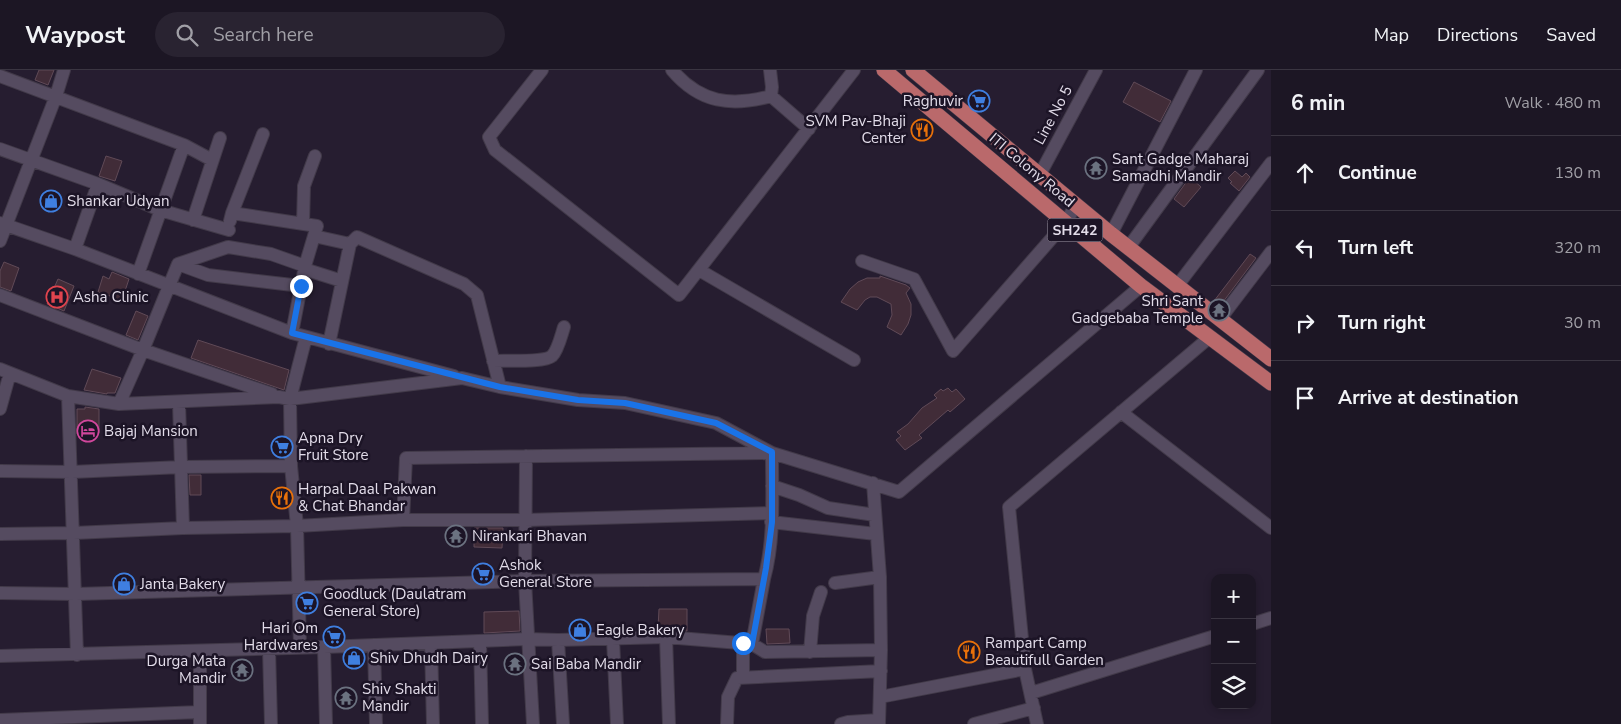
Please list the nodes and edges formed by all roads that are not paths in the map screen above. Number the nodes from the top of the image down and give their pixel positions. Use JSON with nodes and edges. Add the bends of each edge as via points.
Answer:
{"nodes":[{"id":1,"x":64,"y":70,"type":"edge"},
{"id":2,"x":542,"y":70,"type":"edge"},
{"id":3,"x":672,"y":70,"type":"edge"},
{"id":4,"x":770,"y":70,"type":"edge"},
{"id":5,"x":854,"y":70,"type":"edge"},
{"id":6,"x":884,"y":70,"type":"edge"},
{"id":7,"x":912,"y":70,"type":"edge"},
{"id":8,"x":1096,"y":70,"type":"edge"},
{"id":9,"x":1196,"y":70,"type":"edge"},
{"id":10,"x":1258,"y":70,"type":"edge"},
{"id":11,"x":0,"y":76,"type":"edge"},
{"id":12,"x":56,"y":96,"type":"junction"},
{"id":13,"x":771,"y":96,"type":"junction"},
{"id":14,"x":808,"y":129,"type":"junction"},
{"id":15,"x":263,"y":134,"type":"dead end"},
{"id":16,"x":220,"y":138,"type":"dead end"},
{"id":17,"x":184,"y":145,"type":"junction"},
{"id":18,"x":0,"y":149,"type":"edge"},
{"id":19,"x":315,"y":156,"type":"dead end"},
{"id":20,"x":31,"y":160,"type":"junction"},
{"id":21,"x":212,"y":160,"type":"junction"},
{"id":22,"x":1271,"y":163,"type":"edge"},
{"id":23,"x":1039,"y":176,"type":"junction"},
{"id":24,"x":98,"y":184,"type":"junction"},
{"id":25,"x":1076,"y":206,"type":"junction"},
{"id":26,"x":160,"y":210,"type":"junction"},
{"id":27,"x":232,"y":213,"type":"junction"},
{"id":28,"x":194,"y":220,"type":"junction"},
{"id":29,"x":1066,"y":222,"type":"junction"},
{"id":30,"x":3,"y":224,"type":"edge"},
{"id":31,"x":303,"y":224,"type":"junction"},
{"id":32,"x":228,"y":230,"type":"junction"},
{"id":33,"x":314,"y":236,"type":"junction"},
{"id":34,"x":0,"y":241,"type":"edge"},
{"id":35,"x":1120,"y":241,"type":"junction"},
{"id":36,"x":350,"y":244,"type":"junction"},
{"id":37,"x":228,"y":247,"type":"junction"},
{"id":38,"x":75,"y":249,"type":"junction"},
{"id":39,"x":1271,"y":252,"type":"edge"},
{"id":40,"x":862,"y":261,"type":"dead end"},
{"id":41,"x":178,"y":264,"type":"junction"},
{"id":42,"x":305,"y":267,"type":"junction"},
{"id":43,"x":699,"y":270,"type":"junction"},
{"id":44,"x":138,"y":274,"type":"junction"},
{"id":45,"x":342,"y":281,"type":"junction"},
{"id":46,"x":168,"y":285,"type":"junction"},
{"id":47,"x":301,"y":286,"type":"junction"},
{"id":48,"x":1141,"y":286,"type":"junction"},
{"id":49,"x":1177,"y":286,"type":"junction"},
{"id":50,"x":0,"y":295,"type":"edge"},
{"id":51,"x":1220,"y":319,"type":"junction"},
{"id":52,"x":564,"y":327,"type":"dead end"},
{"id":53,"x":292,"y":333,"type":"junction"},
{"id":54,"x":306,"y":337,"type":"junction"},
{"id":55,"x":1210,"y":337,"type":"junction"},
{"id":56,"x":329,"y":344,"type":"junction"},
{"id":57,"x":143,"y":350,"type":"junction"},
{"id":58,"x":1271,"y":359,"type":"edge"},
{"id":59,"x":854,"y":360,"type":"dead end"},
{"id":60,"x":493,"y":361,"type":"junction"},
{"id":61,"x":1271,"y":370,"type":"edge"},
{"id":62,"x":5,"y":371,"type":"edge"},
{"id":63,"x":462,"y":378,"type":"junction"},
{"id":64,"x":1271,"y":383,"type":"edge"},
{"id":65,"x":500,"y":387,"type":"junction"},
{"id":66,"x":68,"y":396,"type":"junction"},
{"id":67,"x":284,"y":398,"type":"junction"},
{"id":68,"x":179,"y":402,"type":"junction"},
{"id":69,"x":119,"y":404,"type":"junction"},
{"id":70,"x":0,"y":408,"type":"edge"},
{"id":71,"x":1120,"y":412,"type":"junction"},
{"id":72,"x":772,"y":452,"type":"junction"},
{"id":73,"x":526,"y":456,"type":"junction"},
{"id":74,"x":291,"y":466,"type":"junction"},
{"id":75,"x":181,"y":467,"type":"junction"},
{"id":76,"x":0,"y":471,"type":"edge"},
{"id":77,"x":72,"y":472,"type":"junction"},
{"id":78,"x":873,"y":483,"type":"junction"},
{"id":79,"x":772,"y":486,"type":"junction"},
{"id":80,"x":875,"y":514,"type":"junction"},
{"id":81,"x":772,"y":518,"type":"junction"},
{"id":82,"x":403,"y":520,"type":"junction"},
{"id":83,"x":526,"y":520,"type":"junction"},
{"id":84,"x":297,"y":526,"type":"junction"},
{"id":85,"x":183,"y":528,"type":"junction"},
{"id":86,"x":1271,"y":528,"type":"edge"},
{"id":87,"x":74,"y":533,"type":"junction"},
{"id":88,"x":0,"y":534,"type":"edge"},
{"id":89,"x":876,"y":534,"type":"junction"},
{"id":90,"x":880,"y":577,"type":"junction"},
{"id":91,"x":764,"y":579,"type":"junction"},
{"id":92,"x":525,"y":580,"type":"junction"},
{"id":93,"x":835,"y":583,"type":"dead end"},
{"id":94,"x":298,"y":588,"type":"junction"},
{"id":95,"x":821,"y":592,"type":"dead end"},
{"id":96,"x":0,"y":593,"type":"edge"},
{"id":97,"x":76,"y":594,"type":"junction"},
{"id":98,"x":1271,"y":618,"type":"edge"},
{"id":99,"x":1256,"y":623,"type":"edge"},
{"id":100,"x":666,"y":637,"type":"junction"},
{"id":101,"x":1211,"y":637,"type":"edge"},
{"id":102,"x":527,"y":639,"type":"junction"},
{"id":103,"x":614,"y":639,"type":"junction"},
{"id":104,"x":558,"y":640,"type":"junction"},
{"id":105,"x":480,"y":642,"type":"junction"},
{"id":106,"x":431,"y":643,"type":"junction"},
{"id":107,"x":747,"y":644,"type":"junction"},
{"id":108,"x":374,"y":645,"type":"junction"},
{"id":109,"x":324,"y":647,"type":"junction"},
{"id":110,"x":300,"y":648,"type":"junction"},
{"id":111,"x":269,"y":649,"type":"junction"},
{"id":112,"x":881,"y":650,"type":"junction"},
{"id":113,"x":200,"y":651,"type":"junction"},
{"id":114,"x":810,"y":652,"type":"junction"},
{"id":115,"x":78,"y":654,"type":"junction"},
{"id":116,"x":0,"y":656,"type":"edge"},
{"id":117,"x":1025,"y":669,"type":"junction"},
{"id":118,"x":881,"y":671,"type":"junction"},
{"id":119,"x":743,"y":678,"type":"junction"},
{"id":120,"x":1031,"y":693,"type":"junction"},
{"id":121,"x":880,"y":697,"type":"junction"},
{"id":122,"x":1034,"y":708,"type":"junction"},
{"id":123,"x":200,"y":718,"type":"edge"},
{"id":124,"x":0,"y":720,"type":"edge"},
{"id":125,"x":879,"y":722,"type":"edge"},
{"id":126,"x":271,"y":724,"type":"edge"},
{"id":127,"x":326,"y":724,"type":"edge"},
{"id":128,"x":376,"y":724,"type":"edge"},
{"id":129,"x":433,"y":724,"type":"edge"},
{"id":130,"x":482,"y":724,"type":"edge"},
{"id":131,"x":533,"y":724,"type":"edge"},
{"id":132,"x":563,"y":724,"type":"edge"},
{"id":133,"x":617,"y":724,"type":"edge"},
{"id":134,"x":669,"y":724,"type":"edge"},
{"id":135,"x":727,"y":724,"type":"edge"},
{"id":136,"x":841,"y":724,"type":"edge"},
{"id":137,"x":974,"y":724,"type":"edge"},
{"id":138,"x":1037,"y":724,"type":"edge"}],
"edges":[{"from":1,"to":12,"type":"street"},
{"from":2,"to":43,"type":"street","via":[[489,137],[495,150],[679,295]]},
{"from":3,"to":13,"type":"street","via":[[691,88],[720,101],[738,103]]},
{"from":4,"to":13,"type":"street"},
{"from":5,"to":14,"type":"street"},
{"from":6,"to":29,"type":"main road","number":"SH242"},
{"from":7,"to":23,"type":"main road","name":"ITI Colony Road","number":"SH242"},
{"from":8,"to":23,"type":"street","name":"Line No 5"},
{"from":9,"to":35,"type":"street"},
{"from":10,"to":35,"type":"street"},
{"from":11,"to":12,"type":"street"},
{"from":12,"to":17,"type":"street"},
{"from":12,"to":20,"type":"street"},
{"from":13,"to":14,"type":"street"},
{"from":14,"to":43,"type":"street"},
{"from":15,"to":27,"type":"street"},
{"from":16,"to":21,"type":"street"},
{"from":17,"to":21,"type":"street"},
{"from":17,"to":26,"type":"street"},
{"from":18,"to":20,"type":"street"},
{"from":19,"to":31,"type":"street","via":[[304,186]]},
{"from":20,"to":24,"type":"street"},
{"from":20,"to":30,"type":"street"},
{"from":21,"to":28,"type":"street"},
{"from":22,"to":49,"type":"street"},
{"from":23,"to":25,"type":"main road","name":"ITI Colony Road","number":"SH242"},
{"from":24,"to":26,"type":"street"},
{"from":24,"to":38,"type":"street"},
{"from":25,"to":29,"type":"street"},
{"from":25,"to":35,"type":"main road","name":"ITI Colony Road","number":"SH242"},
{"from":26,"to":28,"type":"street"},
{"from":26,"to":44,"type":"street"},
{"from":27,"to":31,"type":"street"},
{"from":27,"to":32,"type":"street"},
{"from":28,"to":32,"type":"street"},
{"from":29,"to":40,"type":"street","via":[[952,351],[914,279]]},
{"from":29,"to":48,"type":"main road","number":"SH242"},
{"from":30,"to":34,"type":"street"},
{"from":30,"to":38,"type":"street"},
{"from":31,"to":33,"type":"street","via":[[317,226]]},
{"from":32,"to":37,"type":"street"},
{"from":33,"to":36,"type":"street"},
{"from":33,"to":42,"type":"street"},
{"from":35,"to":49,"type":"main road","name":"ITI Colony Road","number":"SH242"},
{"from":35,"to":61,"type":"main road","via":[[1122,254]]},
{"from":36,"to":45,"type":"street"},
{"from":36,"to":60,"type":"street","via":[[357,237],[464,284],[476,295]]},
{"from":37,"to":41,"type":"street"},
{"from":37,"to":42,"type":"street","via":[[271,254]]},
{"from":38,"to":44,"type":"street"},
{"from":39,"to":51,"type":"street"},
{"from":41,"to":46,"type":"street"},
{"from":41,"to":47,"type":"street","via":[[208,275]]},
{"from":42,"to":45,"type":"street"},
{"from":42,"to":47,"type":"street"},
{"from":43,"to":59,"type":"street"},
{"from":44,"to":46,"type":"street"},
{"from":45,"to":56,"type":"street"},
{"from":46,"to":53,"type":"street"},
{"from":46,"to":57,"type":"street"},
{"from":47,"to":53,"type":"street"},
{"from":48,"to":55,"type":"main road","number":"SH242"},
{"from":48,"to":78,"type":"street","via":[[899,492]]},
{"from":49,"to":51,"type":"main road","name":"ITI Colony Road","number":"SH242"},
{"from":50,"to":57,"type":"street"},
{"from":51,"to":58,"type":"main road","name":"ITI Colony Road","number":"SH242"},
{"from":52,"to":60,"type":"street","via":[[554,353],[547,359]]},
{"from":53,"to":54,"type":"street"},
{"from":54,"to":56,"type":"street"},
{"from":54,"to":67,"type":"street"},
{"from":55,"to":64,"type":"main road","number":"SH242"},
{"from":55,"to":71,"type":"street"},
{"from":56,"to":63,"type":"street"},
{"from":57,"to":67,"type":"street"},
{"from":57,"to":69,"type":"street"},
{"from":60,"to":65,"type":"street"},
{"from":62,"to":66,"type":"street"},
{"from":62,"to":70,"type":"street"},
{"from":63,"to":65,"type":"street"},
{"from":63,"to":67,"type":"street"},
{"from":65,"to":72,"type":"street","via":[[578,400],[625,403],[716,423]]},
{"from":66,"to":69,"type":"street"},
{"from":66,"to":77,"type":"street"},
{"from":67,"to":68,"type":"street"},
{"from":67,"to":74,"type":"street"},
{"from":68,"to":69,"type":"street"},
{"from":68,"to":75,"type":"street"},
{"from":71,"to":86,"type":"street"},
{"from":71,"to":117,"type":"street","via":[[1009,507]]},
{"from":72,"to":73,"type":"street"},
{"from":72,"to":78,"type":"street"},
{"from":72,"to":79,"type":"street"},
{"from":73,"to":82,"type":"street","via":[[406,458]]},
{"from":73,"to":83,"type":"street"},
{"from":74,"to":75,"type":"street"},
{"from":74,"to":84,"type":"street"},
{"from":75,"to":77,"type":"street"},
{"from":75,"to":85,"type":"street"},
{"from":76,"to":77,"type":"street"},
{"from":77,"to":87,"type":"street"},
{"from":78,"to":80,"type":"street"},
{"from":79,"to":80,"type":"street","via":[[828,508]]},
{"from":79,"to":81,"type":"street"},
{"from":80,"to":89,"type":"street"},
{"from":81,"to":83,"type":"street"},
{"from":81,"to":89,"type":"street"},
{"from":81,"to":91,"type":"street"},
{"from":82,"to":83,"type":"street"},
{"from":82,"to":84,"type":"street"},
{"from":83,"to":92,"type":"street"},
{"from":84,"to":85,"type":"street"},
{"from":84,"to":94,"type":"street"},
{"from":85,"to":87,"type":"street"},
{"from":87,"to":88,"type":"street"},
{"from":87,"to":97,"type":"street"},
{"from":89,"to":90,"type":"street"},
{"from":90,"to":93,"type":"street"},
{"from":90,"to":112,"type":"street"},
{"from":91,"to":92,"type":"street"},
{"from":91,"to":107,"type":"street"},
{"from":92,"to":94,"type":"street"},
{"from":92,"to":102,"type":"street"},
{"from":94,"to":97,"type":"street"},
{"from":94,"to":110,"type":"street"},
{"from":95,"to":114,"type":"street","via":[[813,616]]},
{"from":96,"to":97,"type":"street"},
{"from":97,"to":115,"type":"street"},
{"from":98,"to":99,"type":"street"},
{"from":100,"to":103,"type":"street"},
{"from":100,"to":107,"type":"street"},
{"from":100,"to":134,"type":"street"},
{"from":101,"to":120,"type":"street"},
{"from":102,"to":104,"type":"street"},
{"from":102,"to":105,"type":"street"},
{"from":102,"to":131,"type":"street"},
{"from":103,"to":104,"type":"street"},
{"from":103,"to":133,"type":"street"},
{"from":104,"to":132,"type":"street"},
{"from":105,"to":106,"type":"street"},
{"from":105,"to":130,"type":"street"},
{"from":106,"to":108,"type":"street"},
{"from":106,"to":129,"type":"street"},
{"from":107,"to":114,"type":"street","via":[[765,652]]},
{"from":107,"to":119,"type":"street"},
{"from":108,"to":109,"type":"street"},
{"from":108,"to":128,"type":"street"},
{"from":109,"to":110,"type":"street"},
{"from":109,"to":127,"type":"street"},
{"from":110,"to":111,"type":"street"},
{"from":111,"to":113,"type":"street"},
{"from":111,"to":126,"type":"street"},
{"from":112,"to":114,"type":"street"},
{"from":112,"to":118,"type":"street"},
{"from":113,"to":115,"type":"street"},
{"from":113,"to":123,"type":"street"},
{"from":115,"to":116,"type":"street"},
{"from":117,"to":120,"type":"street"},
{"from":117,"to":121,"type":"street"},
{"from":118,"to":119,"type":"street"},
{"from":118,"to":121,"type":"street"},
{"from":119,"to":135,"type":"street","via":[[737,678],[728,697]]},
{"from":120,"to":122,"type":"street"},
{"from":121,"to":125,"type":"street"},
{"from":122,"to":137,"type":"street"},
{"from":122,"to":138,"type":"street"},
{"from":123,"to":124,"type":"street"},
{"from":125,"to":136,"type":"street"}]}
